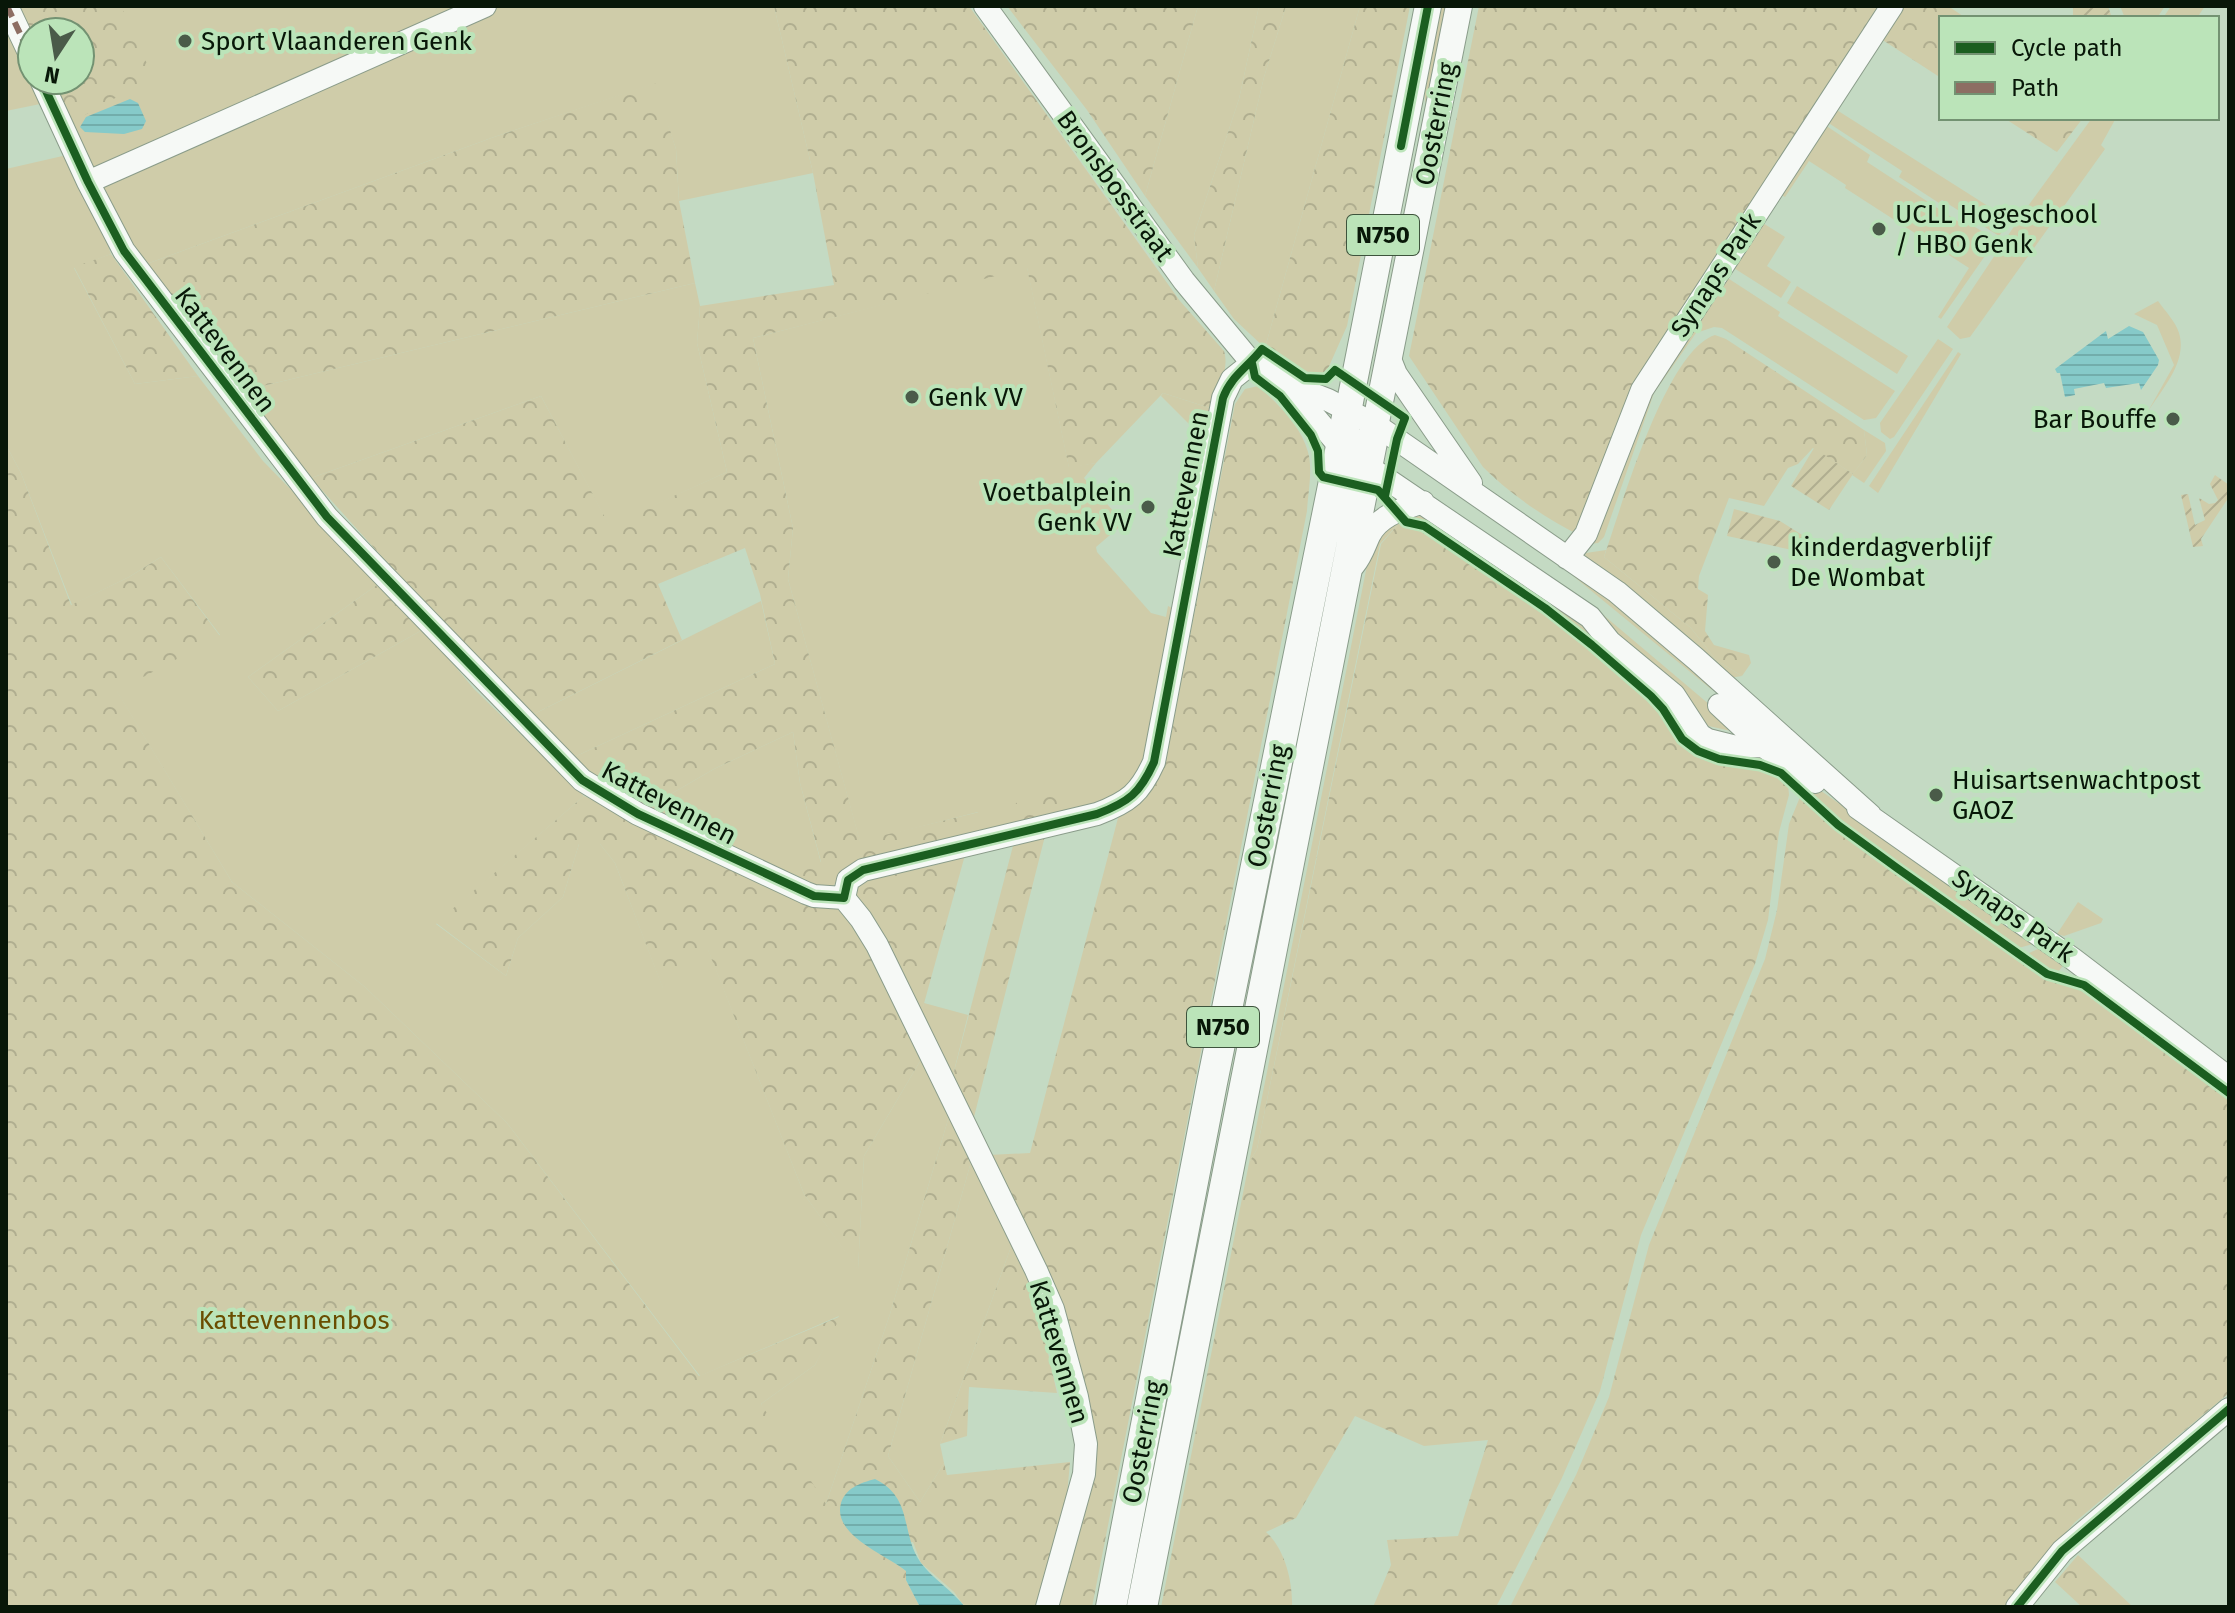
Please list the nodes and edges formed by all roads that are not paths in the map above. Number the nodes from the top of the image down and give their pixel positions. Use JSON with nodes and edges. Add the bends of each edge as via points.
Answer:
{"nodes":[{"id":1,"x":7,"y":6,"type":"edge"},
{"id":2,"x":485,"y":6,"type":"edge"},
{"id":3,"x":985,"y":6,"type":"edge"},
{"id":4,"x":1428,"y":6,"type":"edge"},
{"id":5,"x":1459,"y":6,"type":"edge"},
{"id":6,"x":1892,"y":6,"type":"edge"},
{"id":7,"x":16,"y":25,"type":"edge"},
{"id":8,"x":48,"y":96,"type":"edge"},
{"id":9,"x":88,"y":182,"type":"junction"},
{"id":10,"x":1390,"y":359,"type":"junction"},
{"id":11,"x":1252,"y":363,"type":"junction"},
{"id":12,"x":1287,"y":384,"type":"junction"},
{"id":13,"x":1348,"y":412,"type":"junction"},
{"id":14,"x":1373,"y":443,"type":"junction"},
{"id":15,"x":1341,"y":448,"type":"junction"},
{"id":16,"x":1481,"y":496,"type":"junction"},
{"id":17,"x":1423,"y":502,"type":"junction"},
{"id":18,"x":1567,"y":558,"type":"junction"},
{"id":19,"x":1348,"y":572,"type":"junction"},
{"id":20,"x":1764,"y":734,"type":"junction"},
{"id":21,"x":844,"y":898,"type":"junction"},
{"id":22,"x":2229,"y":1078,"type":"edge"},
{"id":23,"x":2229,"y":1409,"type":"edge"},
{"id":24,"x":1047,"y":1607,"type":"edge"},
{"id":25,"x":1111,"y":1607,"type":"edge"},
{"id":26,"x":1142,"y":1607,"type":"edge"},
{"id":27,"x":2017,"y":1607,"type":"edge"}],
"edges":[{"from":1,"to":7,"type":"street"},
{"from":2,"to":9,"type":"street"},
{"from":3,"to":11,"type":"street","name":"Bronsbosstraat","via":[[1184,281]]},
{"from":4,"to":13,"type":"main road","name":"Oosterring","number":"N750"},
{"from":5,"to":10,"type":"main road","name":"Oosterring","number":"N750"},
{"from":6,"to":18,"type":"street","name":"Synaps Park","via":[[1642,390],[1586,534]]},
{"from":8,"to":9,"type":"street","name":"Kattevennen"},
{"from":9,"to":21,"type":"street","name":"Kattevennen","via":[[124,251],[327,517],[582,780],[638,814],[784,883],[814,896]]},
{"from":10,"to":14,"type":"main road","name":"Oosterring","number":"N750"},
{"from":10,"to":16,"type":"street"},
{"from":11,"to":12,"type":"street"},
{"from":11,"to":21,"type":"street","name":"Kattevennen","via":[[1232,379],[1223,398],[1154,762],[1145,784],[1118,806],[1097,814],[863,870],[848,880]]},
{"from":12,"to":13,"type":"street"},
{"from":12,"to":15,"type":"street"},
{"from":13,"to":14,"type":"street"},
{"from":13,"to":15,"type":"highway","name":"Oosterring","number":"N750"},
{"from":14,"to":15,"type":"street"},
{"from":14,"to":16,"type":"street"},
{"from":14,"to":17,"type":"street"},
{"from":14,"to":19,"type":"highway","name":"Oosterring","number":"N750"},
{"from":15,"to":25,"type":"highway","name":"Oosterring","number":"N750"},
{"from":16,"to":18,"type":"street"},
{"from":17,"to":19,"type":"street","name":"Oosterring","via":[[1377,524]]},
{"from":17,"to":20,"type":"street","via":[[1590,617],[1610,642],[1674,695],[1708,740],[1736,747]]},
{"from":18,"to":20,"type":"street","name":"Synaps Park","via":[[1617,592]]},
{"from":19,"to":26,"type":"highway","name":"Oosterring","number":"N750"},
{"from":20,"to":22,"type":"street","name":"Synaps Park"},
{"from":21,"to":24,"type":"street","name":"Kattevennen","via":[[877,945],[1053,1309],[1086,1444],[1084,1474]]},
{"from":23,"to":27,"type":"street","via":[[2062,1551]]}]}
